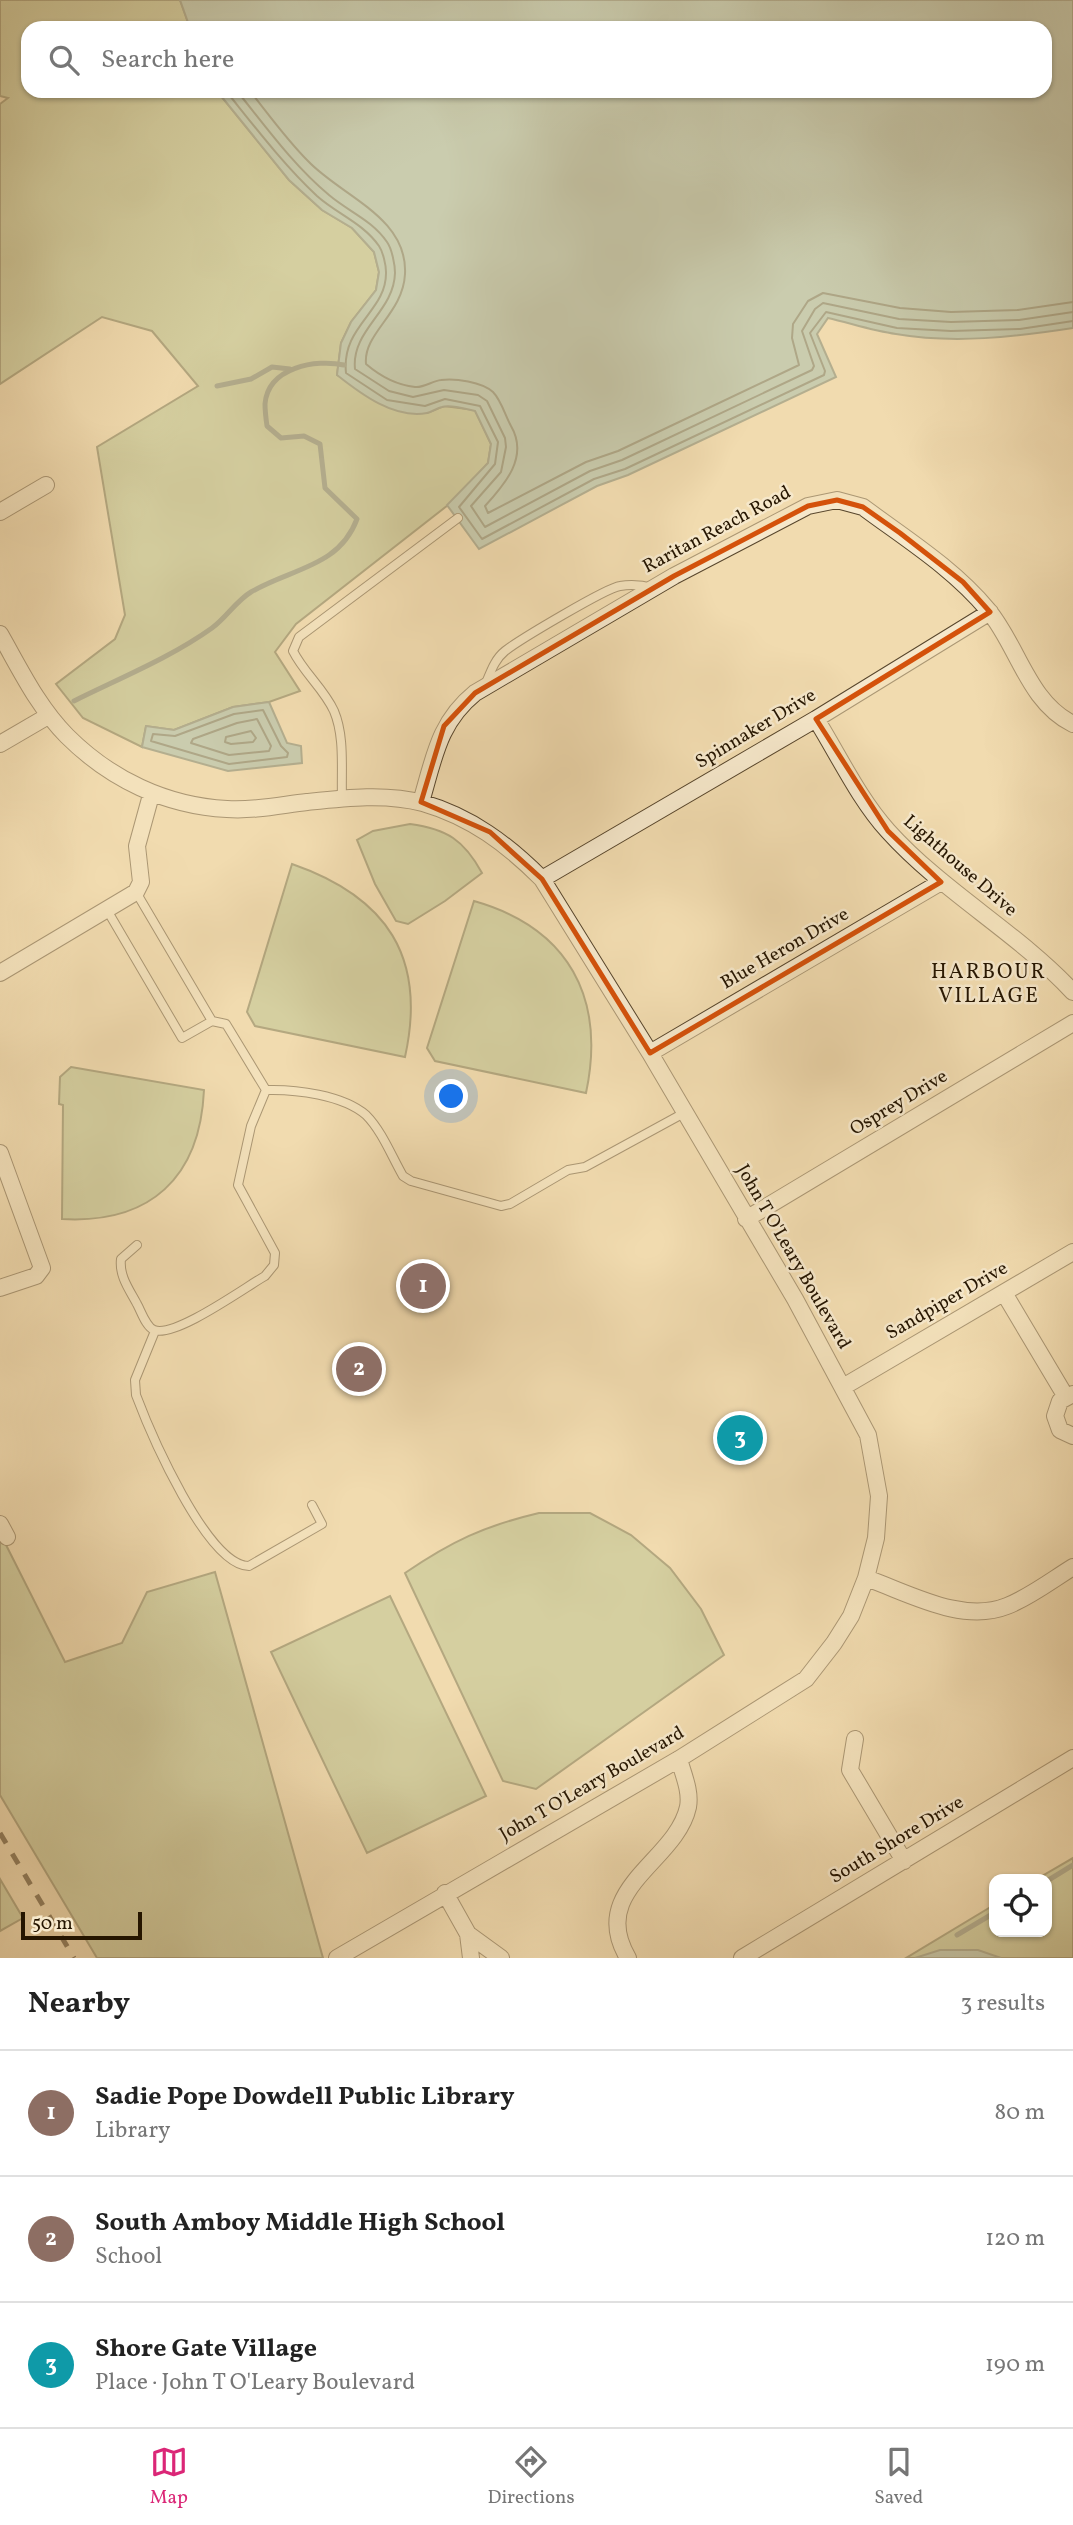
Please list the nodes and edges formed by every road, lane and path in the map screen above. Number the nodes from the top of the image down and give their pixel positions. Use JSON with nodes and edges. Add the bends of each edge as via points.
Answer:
{"nodes":[{"id":1,"x":46,"y":485,"type":"dead end"},
{"id":2,"x":0,"y":512,"type":"edge"},
{"id":3,"x":458,"y":518,"type":"dead end"},
{"id":4,"x":990,"y":612,"type":"junction"},
{"id":5,"x":0,"y":634,"type":"edge"},
{"id":6,"x":48,"y":716,"type":"junction"},
{"id":7,"x":816,"y":719,"type":"junction"},
{"id":8,"x":1073,"y":724,"type":"edge"},
{"id":9,"x":0,"y":744,"type":"edge"},
{"id":10,"x":151,"y":795,"type":"junction"},
{"id":11,"x":342,"y":798,"type":"junction"},
{"id":12,"x":421,"y":802,"type":"junction"},
{"id":13,"x":542,"y":879,"type":"junction"},
{"id":14,"x":941,"y":882,"type":"junction"},
{"id":15,"x":136,"y":892,"type":"junction"},
{"id":16,"x":107,"y":910,"type":"junction"},
{"id":17,"x":0,"y":973,"type":"edge"},
{"id":18,"x":1073,"y":992,"type":"edge"},
{"id":19,"x":212,"y":1021,"type":"junction"},
{"id":20,"x":1073,"y":1023,"type":"edge"},
{"id":21,"x":650,"y":1052,"type":"junction"},
{"id":22,"x":266,"y":1090,"type":"junction"},
{"id":23,"x":684,"y":1114,"type":"junction"},
{"id":24,"x":0,"y":1153,"type":"edge"},
{"id":25,"x":746,"y":1219,"type":"junction"},
{"id":26,"x":137,"y":1245,"type":"dead end"},
{"id":27,"x":1073,"y":1252,"type":"edge"},
{"id":28,"x":0,"y":1288,"type":"edge"},
{"id":29,"x":1004,"y":1293,"type":"junction"},
{"id":30,"x":155,"y":1331,"type":"junction"},
{"id":31,"x":843,"y":1387,"type":"junction"},
{"id":32,"x":1069,"y":1395,"type":"edge"},
{"id":33,"x":1073,"y":1436,"type":"edge"},
{"id":34,"x":312,"y":1505,"type":"dead end"},
{"id":35,"x":1073,"y":1567,"type":"edge"},
{"id":36,"x":866,"y":1578,"type":"junction"},
{"id":37,"x":855,"y":1739,"type":"dead end"},
{"id":38,"x":1073,"y":1758,"type":"edge"},
{"id":39,"x":679,"y":1759,"type":"junction"},
{"id":40,"x":904,"y":1861,"type":"junction"},
{"id":41,"x":445,"y":1893,"type":"junction"},
{"id":42,"x":468,"y":1934,"type":"junction"},
{"id":43,"x":357,"y":1953,"type":"edge"},
{"id":44,"x":337,"y":1958,"type":"edge"},
{"id":45,"x":471,"y":1958,"type":"edge"},
{"id":46,"x":501,"y":1958,"type":"edge"},
{"id":47,"x":628,"y":1958,"type":"edge"},
{"id":48,"x":741,"y":1958,"type":"edge"}],
"edges":[{"from":1,"to":2,"type":"street"},
{"from":3,"to":11,"type":"lane","via":[[299,637],[293,652],[333,709],[341,733]]},
{"from":4,"to":7,"type":"street","name":"Spinnaker Drive"},
{"from":4,"to":8,"type":"street","name":"Raritan Reach Road","via":[[1049,710]]},
{"from":4,"to":12,"type":"street","name":"Raritan Reach Road","via":[[963,582],[863,507],[837,500],[808,506],[653,588],[457,708],[444,726]]},
{"from":5,"to":6,"type":"street","name":"John T O'Leary Boulevard"},
{"from":6,"to":9,"type":"street"},
{"from":6,"to":10,"type":"street","name":"John T O'Leary Boulevard","via":[[89,755]]},
{"from":7,"to":13,"type":"street","name":"Spinnaker Drive"},
{"from":7,"to":14,"type":"street","name":"Lighthouse Drive","via":[[870,808]]},
{"from":10,"to":11,"type":"street","name":"John T O'Leary Boulevard","via":[[227,809]]},
{"from":10,"to":15,"type":"street","via":[[137,846],[141,882]]},
{"from":11,"to":12,"type":"street","name":"John T O'Leary Boulevard"},
{"from":12,"to":13,"type":"street","name":"John T O'Leary Boulevard","via":[[490,832]]},
{"from":13,"to":21,"type":"street","name":"John T O'Leary Boulevard"},
{"from":14,"to":18,"type":"street","name":"Lighthouse Drive"},
{"from":14,"to":21,"type":"street","name":"Blue Heron Drive"},
{"from":15,"to":16,"type":"street"},
{"from":15,"to":19,"type":"lane"},
{"from":16,"to":17,"type":"street"},
{"from":16,"to":19,"type":"lane","via":[[182,1038]]},
{"from":19,"to":22,"type":"lane","via":[[226,1024]]},
{"from":20,"to":25,"type":"street","name":"Osprey Drive"},
{"from":21,"to":23,"type":"street","name":"John T O'Leary Boulevard"},
{"from":22,"to":23,"type":"lane","via":[[283,1089],[351,1104],[377,1129],[403,1176],[501,1206]]},
{"from":22,"to":30,"type":"lane","via":[[251,1126],[238,1185],[275,1253],[274,1265],[265,1276],[183,1325]]},
{"from":23,"to":25,"type":"street","name":"John T O'Leary Boulevard"},
{"from":24,"to":28,"type":"street","via":[[42,1268],[36,1276]]},
{"from":25,"to":31,"type":"street","name":"John T O'Leary Boulevard"},
{"from":26,"to":30,"type":"lane","via":[[121,1259],[120,1272]]},
{"from":27,"to":29,"type":"street","name":"Sandpiper Drive"},
{"from":29,"to":31,"type":"street","name":"Sandpiper Drive"},
{"from":29,"to":32,"type":"street"},
{"from":30,"to":34,"type":"lane","via":[[135,1380],[136,1395],[174,1479],[209,1539],[228,1560],[248,1566],[322,1524]]},
{"from":31,"to":36,"type":"street","name":"John T O'Leary Boulevard","via":[[868,1435],[879,1496],[876,1538]]},
{"from":32,"to":33,"type":"street","via":[[1056,1408],[1056,1423]]},
{"from":35,"to":36,"type":"street","via":[[1008,1606],[973,1612]]},
{"from":36,"to":39,"type":"street","name":"John T O'Leary Boulevard","via":[[834,1643],[806,1679]]},
{"from":37,"to":40,"type":"street","via":[[850,1770]]},
{"from":38,"to":40,"type":"street","name":"South Shore Drive"},
{"from":39,"to":41,"type":"street","name":"John T O'Leary Boulevard"},
{"from":39,"to":47,"type":"street","via":[[688,1806],[667,1844],[625,1894],[618,1930]]},
{"from":40,"to":48,"type":"street","name":"South Shore Drive"},
{"from":41,"to":42,"type":"street"},
{"from":41,"to":43,"type":"street","name":"John T O'Leary Boulevard"},
{"from":42,"to":45,"type":"street"},
{"from":42,"to":46,"type":"street"},
{"from":43,"to":44,"type":"street","name":"John T O'Leary Boulevard"}]}
